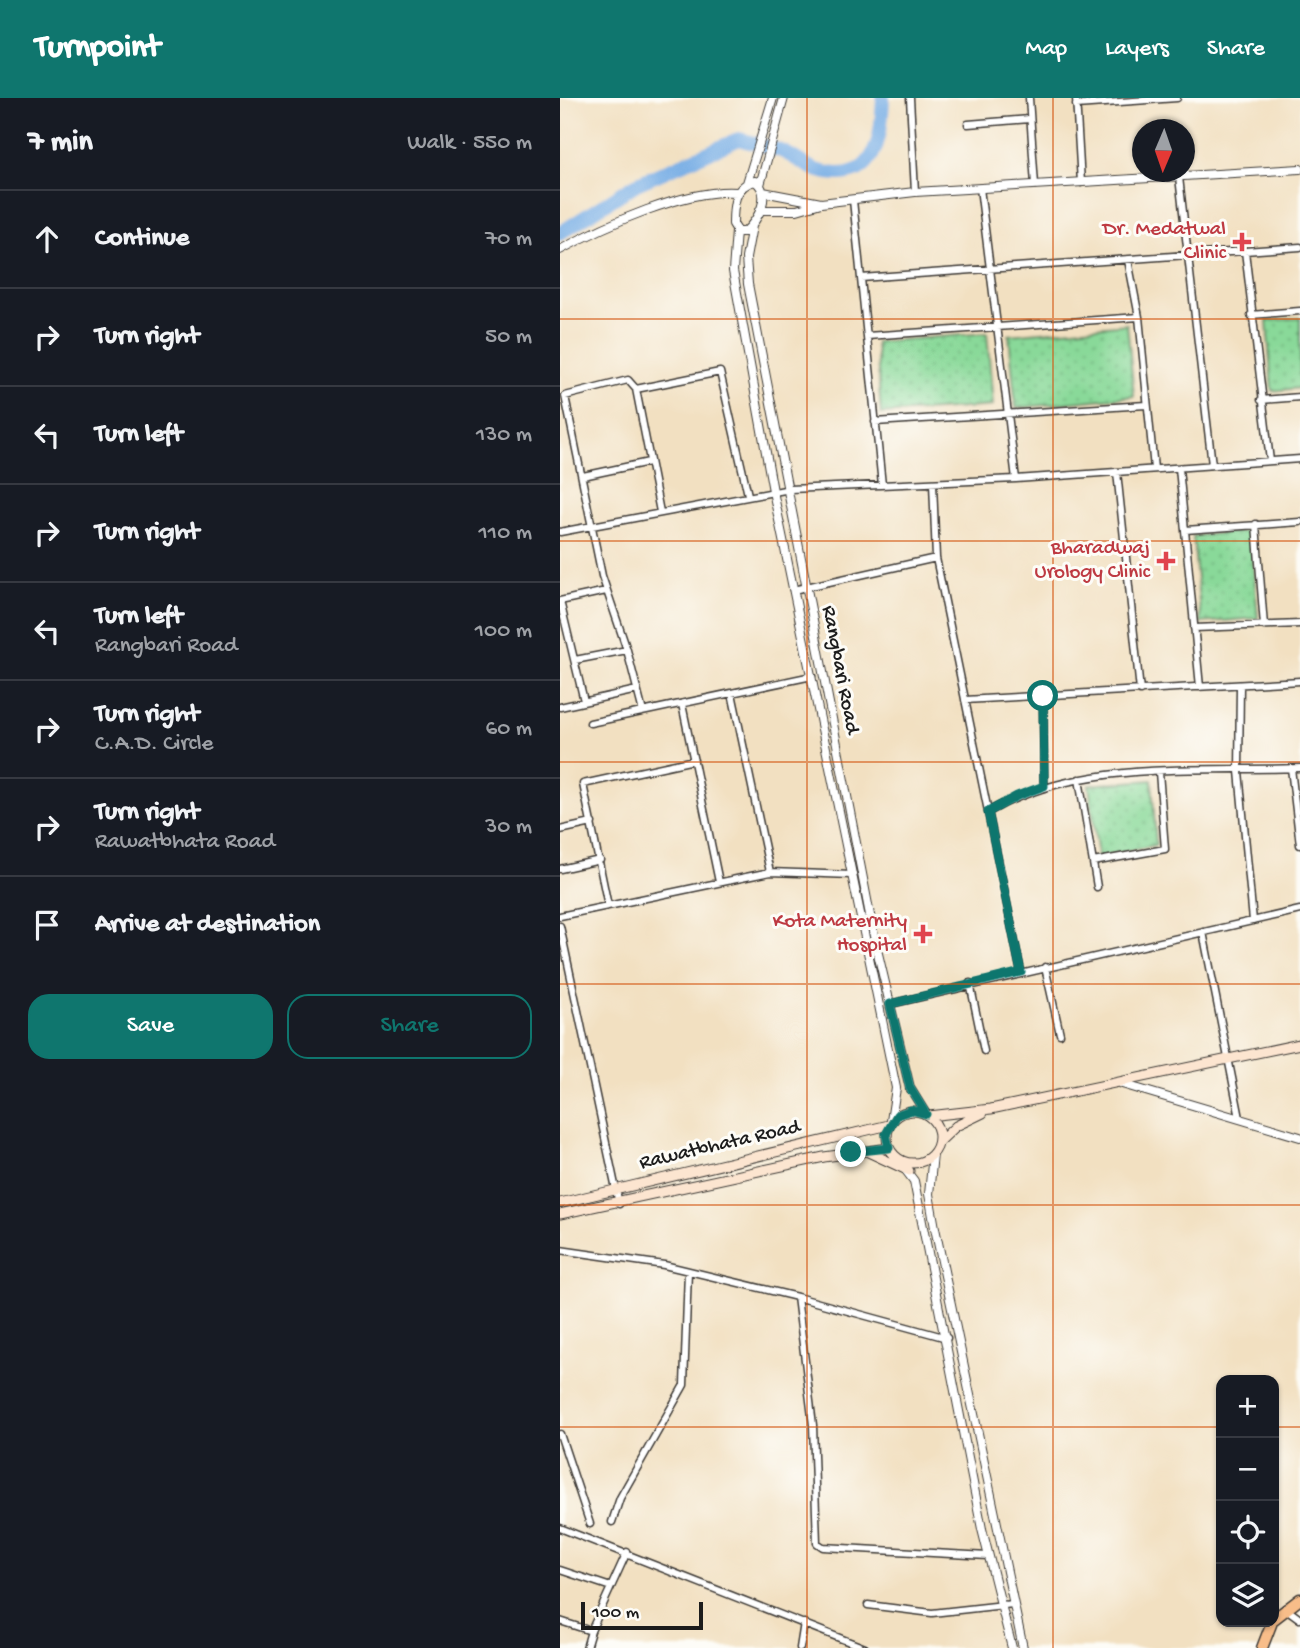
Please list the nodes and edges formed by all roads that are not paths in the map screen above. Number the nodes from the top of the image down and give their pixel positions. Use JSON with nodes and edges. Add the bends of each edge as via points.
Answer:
{"nodes":[{"id":1,"x":773,"y":98,"type":"edge"},
{"id":2,"x":784,"y":98,"type":"edge"},
{"id":3,"x":910,"y":98,"type":"edge"},
{"id":4,"x":1029,"y":98,"type":"edge"},
{"id":5,"x":1177,"y":98,"type":"edge"},
{"id":6,"x":1131,"y":100,"type":"edge"},
{"id":7,"x":1076,"y":101,"type":"edge"},
{"id":8,"x":1030,"y":119,"type":"junction"},
{"id":9,"x":968,"y":124,"type":"dead end"},
{"id":10,"x":1300,"y":169,"type":"edge"},
{"id":11,"x":1195,"y":176,"type":"edge"},
{"id":12,"x":1132,"y":180,"type":"edge"},
{"id":13,"x":1180,"y":182,"type":"edge"},
{"id":14,"x":747,"y":183,"type":"junction"},
{"id":15,"x":1080,"y":183,"type":"junction"},
{"id":16,"x":1035,"y":185,"type":"junction"},
{"id":17,"x":980,"y":188,"type":"junction"},
{"id":18,"x":762,"y":189,"type":"junction"},
{"id":19,"x":737,"y":192,"type":"junction"},
{"id":20,"x":915,"y":192,"type":"junction"},
{"id":21,"x":853,"y":200,"type":"junction"},
{"id":22,"x":821,"y":203,"type":"junction"},
{"id":23,"x":760,"y":210,"type":"junction"},
{"id":24,"x":752,"y":226,"type":"junction"},
{"id":25,"x":736,"y":231,"type":"junction"},
{"id":26,"x":1300,"y":247,"type":"edge"},
{"id":27,"x":560,"y":250,"type":"edge"},
{"id":28,"x":1245,"y":251,"type":"junction"},
{"id":29,"x":1188,"y":256,"type":"junction"},
{"id":30,"x":1128,"y":260,"type":"junction"},
{"id":31,"x":990,"y":269,"type":"junction"},
{"id":32,"x":862,"y":278,"type":"junction"},
{"id":33,"x":1300,"y":311,"type":"edge"},
{"id":34,"x":1251,"y":315,"type":"junction"},
{"id":35,"x":1139,"y":317,"type":"junction"},
{"id":36,"x":997,"y":327,"type":"junction"},
{"id":37,"x":867,"y":336,"type":"junction"},
{"id":38,"x":636,"y":389,"type":"junction"},
{"id":39,"x":1300,"y":397,"type":"edge"},
{"id":40,"x":1261,"y":400,"type":"junction"},
{"id":41,"x":1146,"y":405,"type":"junction"},
{"id":42,"x":1008,"y":413,"type":"junction"},
{"id":43,"x":876,"y":422,"type":"junction"},
{"id":44,"x":1300,"y":459,"type":"edge"},
{"id":45,"x":1270,"y":461,"type":"junction"},
{"id":46,"x":649,"y":462,"type":"junction"},
{"id":47,"x":1212,"y":465,"type":"junction"},
{"id":48,"x":1179,"y":468,"type":"junction"},
{"id":49,"x":1154,"y":469,"type":"junction"},
{"id":50,"x":1118,"y":472,"type":"junction"},
{"id":51,"x":583,"y":476,"type":"junction"},
{"id":52,"x":1016,"y":479,"type":"junction"},
{"id":53,"x":933,"y":483,"type":"junction"},
{"id":54,"x":882,"y":485,"type":"junction"},
{"id":55,"x":790,"y":489,"type":"junction"},
{"id":56,"x":774,"y":491,"type":"junction"},
{"id":57,"x":748,"y":495,"type":"junction"},
{"id":58,"x":660,"y":512,"type":"junction"},
{"id":59,"x":1300,"y":522,"type":"edge"},
{"id":60,"x":1256,"y":524,"type":"junction"},
{"id":61,"x":591,"y":526,"type":"junction"},
{"id":62,"x":1185,"y":530,"type":"junction"},
{"id":63,"x":560,"y":532,"type":"edge"},
{"id":64,"x":936,"y":558,"type":"junction"},
{"id":65,"x":806,"y":586,"type":"junction"},
{"id":66,"x":793,"y":590,"type":"junction"},
{"id":67,"x":606,"y":591,"type":"junction"},
{"id":68,"x":560,"y":601,"type":"edge"},
{"id":69,"x":1300,"y":624,"type":"edge"},
{"id":70,"x":1264,"y":626,"type":"junction"},
{"id":71,"x":1194,"y":628,"type":"junction"},
{"id":72,"x":627,"y":650,"type":"junction"},
{"id":73,"x":575,"y":660,"type":"junction"},
{"id":74,"x":811,"y":676,"type":"junction"},
{"id":75,"x":1300,"y":681,"type":"edge"},
{"id":76,"x":1240,"y":685,"type":"junction"},
{"id":77,"x":1200,"y":687,"type":"junction"},
{"id":78,"x":637,"y":690,"type":"junction"},
{"id":79,"x":1140,"y":691,"type":"junction"},
{"id":80,"x":732,"y":693,"type":"junction"},
{"id":81,"x":1043,"y":696,"type":"junction"},
{"id":82,"x":965,"y":700,"type":"junction"},
{"id":83,"x":584,"y":701,"type":"junction"},
{"id":84,"x":682,"y":704,"type":"junction"},
{"id":85,"x":560,"y":707,"type":"edge"},
{"id":86,"x":643,"y":712,"type":"junction"},
{"id":87,"x":590,"y":723,"type":"dead end"},
{"id":88,"x":694,"y":760,"type":"junction"},
{"id":89,"x":1292,"y":768,"type":"junction"},
{"id":90,"x":1300,"y":768,"type":"edge"},
{"id":91,"x":1239,"y":771,"type":"junction"},
{"id":92,"x":1159,"y":772,"type":"junction"},
{"id":93,"x":1079,"y":779,"type":"junction"},
{"id":94,"x":1044,"y":786,"type":"junction"},
{"id":95,"x":988,"y":812,"type":"junction"},
{"id":96,"x":592,"y":822,"type":"junction"},
{"id":97,"x":560,"y":830,"type":"edge"},
{"id":98,"x":1300,"y":845,"type":"edge"},
{"id":99,"x":600,"y":860,"type":"junction"},
{"id":100,"x":1093,"y":862,"type":"junction"},
{"id":101,"x":560,"y":869,"type":"edge"},
{"id":102,"x":770,"y":872,"type":"junction"},
{"id":103,"x":852,"y":875,"type":"junction"},
{"id":104,"x":719,"y":882,"type":"junction"},
{"id":105,"x":1097,"y":887,"type":"dead end"},
{"id":106,"x":608,"y":906,"type":"junction"},
{"id":107,"x":1300,"y":910,"type":"edge"},
{"id":108,"x":560,"y":916,"type":"edge"},
{"id":109,"x":1254,"y":921,"type":"junction"},
{"id":110,"x":560,"y":926,"type":"edge"},
{"id":111,"x":1203,"y":932,"type":"junction"},
{"id":112,"x":1045,"y":967,"type":"junction"},
{"id":113,"x":1021,"y":972,"type":"junction"},
{"id":114,"x":970,"y":983,"type":"junction"},
{"id":115,"x":890,"y":1004,"type":"junction"},
{"id":116,"x":1060,"y":1034,"type":"dead end"},
{"id":117,"x":1300,"y":1044,"type":"edge"},
{"id":118,"x":985,"y":1051,"type":"dead end"},
{"id":119,"x":1231,"y":1061,"type":"junction"},
{"id":120,"x":1122,"y":1084,"type":"junction"},
{"id":121,"x":991,"y":1110,"type":"junction"},
{"id":122,"x":928,"y":1115,"type":"junction"},
{"id":123,"x":1240,"y":1118,"type":"junction"},
{"id":124,"x":890,"y":1123,"type":"junction"},
{"id":125,"x":1300,"y":1137,"type":"edge"},
{"id":126,"x":939,"y":1142,"type":"junction"},
{"id":127,"x":864,"y":1150,"type":"junction"},
{"id":128,"x":892,"y":1152,"type":"junction"},
{"id":129,"x":933,"y":1154,"type":"junction"},
{"id":130,"x":909,"y":1171,"type":"junction"},
{"id":131,"x":616,"y":1188,"type":"junction"},
{"id":132,"x":929,"y":1194,"type":"junction"},
{"id":133,"x":917,"y":1197,"type":"junction"},
{"id":134,"x":560,"y":1203,"type":"edge"},
{"id":135,"x":619,"y":1203,"type":"junction"},
{"id":136,"x":560,"y":1214,"type":"edge"},
{"id":137,"x":560,"y":1250,"type":"edge"},
{"id":138,"x":688,"y":1271,"type":"junction"},
{"id":139,"x":797,"y":1297,"type":"junction"},
{"id":140,"x":953,"y":1314,"type":"junction"},
{"id":141,"x":942,"y":1317,"type":"junction"},
{"id":142,"x":947,"y":1338,"type":"junction"},
{"id":143,"x":967,"y":1382,"type":"junction"},
{"id":144,"x":955,"y":1384,"type":"junction"},
{"id":145,"x":560,"y":1434,"type":"edge"},
{"id":146,"x":612,"y":1522,"type":"dead end"},
{"id":147,"x":590,"y":1524,"type":"dead end"},
{"id":148,"x":560,"y":1528,"type":"edge"},
{"id":149,"x":627,"y":1552,"type":"junction"},
{"id":150,"x":988,"y":1556,"type":"junction"},
{"id":151,"x":560,"y":1570,"type":"edge"},
{"id":152,"x":611,"y":1587,"type":"junction"},
{"id":153,"x":1300,"y":1599,"type":"edge"},
{"id":154,"x":1013,"y":1604,"type":"junction"},
{"id":155,"x":868,"y":1605,"type":"dead end"},
{"id":156,"x":1001,"y":1606,"type":"junction"},
{"id":157,"x":1285,"y":1608,"type":"junction"},
{"id":158,"x":1279,"y":1614,"type":"edge"},
{"id":159,"x":1300,"y":1619,"type":"edge"},
{"id":160,"x":560,"y":1621,"type":"edge"},
{"id":161,"x":804,"y":1623,"type":"junction"},
{"id":162,"x":1270,"y":1627,"type":"edge"},
{"id":163,"x":591,"y":1631,"type":"junction"},
{"id":164,"x":586,"y":1648,"type":"edge"},
{"id":165,"x":800,"y":1648,"type":"edge"},
{"id":166,"x":865,"y":1648,"type":"edge"},
{"id":167,"x":1012,"y":1648,"type":"edge"},
{"id":168,"x":1023,"y":1648,"type":"edge"},
{"id":169,"x":1262,"y":1648,"type":"edge"}],
"edges":[{"from":1,"to":14,"type":"street"},
{"from":2,"to":18,"type":"street"},
{"from":3,"to":20,"type":"street"},
{"from":4,"to":8,"type":"street"},
{"from":5,"to":6,"type":"street"},
{"from":6,"to":7,"type":"street"},
{"from":7,"to":15,"type":"street"},
{"from":8,"to":9,"type":"street"},
{"from":8,"to":16,"type":"street"},
{"from":10,"to":11,"type":"street"},
{"from":12,"to":15,"type":"street"},
{"from":13,"to":29,"type":"street"},
{"from":14,"to":18,"type":"street","via":[[755,181]]},
{"from":14,"to":19,"type":"street"},
{"from":15,"to":16,"type":"street"},
{"from":16,"to":17,"type":"street"},
{"from":17,"to":20,"type":"street"},
{"from":17,"to":31,"type":"street"},
{"from":18,"to":22,"type":"street"},
{"from":18,"to":23,"type":"street","name":"Rangbari Road"},
{"from":19,"to":25,"type":"street","name":"Rangbari Road"},
{"from":19,"to":27,"type":"street","via":[[700,192],[588,234]]},
{"from":20,"to":21,"type":"street"},
{"from":21,"to":22,"type":"street"},
{"from":21,"to":32,"type":"street"},
{"from":22,"to":23,"type":"street","via":[[797,210]]},
{"from":23,"to":24,"type":"street","name":"Rangbari Road"},
{"from":24,"to":25,"type":"street","via":[[745,232]]},
{"from":24,"to":55,"type":"street","name":"Rangbari Road","via":[[746,258],[748,284]]},
{"from":25,"to":56,"type":"street","name":"Rangbari Road","via":[[733,271]]},
{"from":26,"to":28,"type":"street"},
{"from":28,"to":29,"type":"street"},
{"from":28,"to":34,"type":"street"},
{"from":29,"to":30,"type":"street"},
{"from":29,"to":47,"type":"street"},
{"from":30,"to":31,"type":"street"},
{"from":30,"to":35,"type":"street"},
{"from":31,"to":32,"type":"street"},
{"from":31,"to":36,"type":"street"},
{"from":32,"to":37,"type":"street"},
{"from":33,"to":34,"type":"street"},
{"from":34,"to":40,"type":"street"},
{"from":35,"to":36,"type":"street"},
{"from":35,"to":41,"type":"street"},
{"from":36,"to":37,"type":"street"},
{"from":36,"to":42,"type":"street"},
{"from":37,"to":43,"type":"street"},
{"from":38,"to":46,"type":"street"},
{"from":38,"to":51,"type":"street","via":[[628,380],[565,396]]},
{"from":38,"to":57,"type":"street","via":[[720,372]]},
{"from":39,"to":40,"type":"street"},
{"from":40,"to":45,"type":"street"},
{"from":41,"to":42,"type":"street"},
{"from":41,"to":49,"type":"street"},
{"from":42,"to":43,"type":"street"},
{"from":42,"to":52,"type":"street"},
{"from":43,"to":54,"type":"street"},
{"from":44,"to":45,"type":"street"},
{"from":45,"to":47,"type":"street"},
{"from":46,"to":51,"type":"street"},
{"from":46,"to":58,"type":"street"},
{"from":47,"to":48,"type":"street"},
{"from":48,"to":49,"type":"street"},
{"from":48,"to":62,"type":"street"},
{"from":49,"to":50,"type":"street"},
{"from":50,"to":52,"type":"street"},
{"from":50,"to":79,"type":"street"},
{"from":51,"to":61,"type":"street"},
{"from":52,"to":53,"type":"street"},
{"from":53,"to":54,"type":"street"},
{"from":53,"to":64,"type":"street"},
{"from":54,"to":55,"type":"street"},
{"from":55,"to":56,"type":"street"},
{"from":55,"to":65,"type":"street","name":"Rangbari Road"},
{"from":56,"to":57,"type":"street"},
{"from":56,"to":66,"type":"street","name":"Rangbari Road"},
{"from":57,"to":58,"type":"street"},
{"from":58,"to":61,"type":"street"},
{"from":59,"to":60,"type":"street"},
{"from":60,"to":62,"type":"street"},
{"from":60,"to":70,"type":"street"},
{"from":61,"to":63,"type":"street"},
{"from":61,"to":67,"type":"street"},
{"from":62,"to":71,"type":"street"},
{"from":64,"to":65,"type":"street"},
{"from":64,"to":82,"type":"street"},
{"from":65,"to":66,"type":"street"},
{"from":65,"to":115,"type":"street","name":"Rangbari Road"},
{"from":66,"to":74,"type":"street","name":"Rangbari Road"},
{"from":67,"to":68,"type":"street"},
{"from":67,"to":72,"type":"street"},
{"from":68,"to":73,"type":"street"},
{"from":69,"to":70,"type":"street"},
{"from":70,"to":71,"type":"street"},
{"from":71,"to":77,"type":"street"},
{"from":72,"to":73,"type":"street"},
{"from":72,"to":78,"type":"street"},
{"from":73,"to":83,"type":"street"},
{"from":74,"to":80,"type":"street"},
{"from":74,"to":103,"type":"street","name":"Rangbari Road"},
{"from":75,"to":76,"type":"street"},
{"from":76,"to":77,"type":"street"},
{"from":76,"to":91,"type":"street"},
{"from":77,"to":79,"type":"street"},
{"from":78,"to":83,"type":"street"},
{"from":78,"to":86,"type":"street"},
{"from":79,"to":81,"type":"street"},
{"from":80,"to":84,"type":"street"},
{"from":80,"to":102,"type":"street"},
{"from":81,"to":82,"type":"street"},
{"from":81,"to":94,"type":"street"},
{"from":82,"to":95,"type":"street"},
{"from":83,"to":85,"type":"street"},
{"from":84,"to":86,"type":"street"},
{"from":84,"to":88,"type":"street"},
{"from":86,"to":87,"type":"street"},
{"from":88,"to":96,"type":"street","via":[[583,784]]},
{"from":88,"to":104,"type":"street"},
{"from":89,"to":90,"type":"street"},
{"from":89,"to":91,"type":"street"},
{"from":89,"to":98,"type":"street"},
{"from":91,"to":92,"type":"street"},
{"from":91,"to":109,"type":"street"},
{"from":92,"to":93,"type":"street"},
{"from":92,"to":100,"type":"street","via":[[1165,849]]},
{"from":93,"to":94,"type":"street"},
{"from":93,"to":100,"type":"street"},
{"from":94,"to":95,"type":"street"},
{"from":95,"to":113,"type":"street"},
{"from":96,"to":97,"type":"street"},
{"from":96,"to":99,"type":"street"},
{"from":99,"to":101,"type":"street"},
{"from":99,"to":106,"type":"street"},
{"from":100,"to":105,"type":"street"},
{"from":102,"to":103,"type":"street"},
{"from":102,"to":104,"type":"street"},
{"from":103,"to":124,"type":"street","name":"Rangbari Road","via":[[896,1088]]},
{"from":104,"to":106,"type":"street"},
{"from":106,"to":108,"type":"street"},
{"from":107,"to":109,"type":"street"},
{"from":109,"to":111,"type":"street"},
{"from":110,"to":131,"type":"street"},
{"from":111,"to":112,"type":"street"},
{"from":111,"to":119,"type":"street"},
{"from":112,"to":113,"type":"street"},
{"from":112,"to":116,"type":"street"},
{"from":113,"to":114,"type":"street"},
{"from":114,"to":115,"type":"street"},
{"from":114,"to":118,"type":"street"},
{"from":115,"to":122,"type":"street","name":"Rangbari Road","via":[[910,1088]]},
{"from":117,"to":119,"type":"main road"},
{"from":119,"to":120,"type":"main road"},
{"from":119,"to":123,"type":"street"},
{"from":120,"to":121,"type":"main road"},
{"from":120,"to":123,"type":"street"},
{"from":121,"to":122,"type":"main road"},
{"from":121,"to":126,"type":"main road","via":[[956,1125]]},
{"from":122,"to":124,"type":"main road","via":[[903,1112]]},
{"from":122,"to":126,"type":"main road","via":[[937,1127]]},
{"from":123,"to":125,"type":"street"},
{"from":124,"to":128,"type":"main road","via":[[886,1134]]},
{"from":124,"to":131,"type":"main road","name":"Rawatbhata Road"},
{"from":126,"to":129,"type":"main road"},
{"from":127,"to":128,"type":"main road","name":"Rawatbhata Road"},
{"from":127,"to":130,"type":"main road"},
{"from":127,"to":135,"type":"main road","name":"Rawatbhata Road"},
{"from":128,"to":129,"type":"main road","via":[[910,1163]]},
{"from":128,"to":130,"type":"street"},
{"from":129,"to":132,"type":"street"},
{"from":130,"to":133,"type":"street"},
{"from":131,"to":134,"type":"main road","name":"Rawatbhata Road"},
{"from":131,"to":135,"type":"street"},
{"from":132,"to":133,"type":"street"},
{"from":132,"to":140,"type":"street"},
{"from":133,"to":141,"type":"street"},
{"from":135,"to":136,"type":"main road","name":"Rawatbhata Road"},
{"from":137,"to":138,"type":"street"},
{"from":138,"to":139,"type":"street"},
{"from":138,"to":146,"type":"street","via":[[684,1385],[620,1497]]},
{"from":139,"to":142,"type":"street"},
{"from":139,"to":150,"type":"street","via":[[813,1425],[817,1543],[870,1551]]},
{"from":140,"to":141,"type":"street"},
{"from":140,"to":143,"type":"street"},
{"from":141,"to":142,"type":"street"},
{"from":142,"to":144,"type":"street"},
{"from":143,"to":144,"type":"street"},
{"from":143,"to":154,"type":"street"},
{"from":144,"to":150,"type":"street"},
{"from":145,"to":147,"type":"street"},
{"from":148,"to":149,"type":"street"},
{"from":149,"to":152,"type":"street"},
{"from":149,"to":161,"type":"street"},
{"from":150,"to":156,"type":"street"},
{"from":151,"to":152,"type":"street"},
{"from":152,"to":163,"type":"street"},
{"from":153,"to":157,"type":"main road"},
{"from":154,"to":156,"type":"street"},
{"from":154,"to":168,"type":"street"},
{"from":155,"to":156,"type":"street","via":[[932,1613]]},
{"from":156,"to":167,"type":"street"},
{"from":157,"to":158,"type":"main road"},
{"from":157,"to":159,"type":"street"},
{"from":160,"to":163,"type":"street"},
{"from":161,"to":165,"type":"street"},
{"from":161,"to":166,"type":"street"},
{"from":162,"to":169,"type":"main road"},
{"from":163,"to":164,"type":"street"}]}
